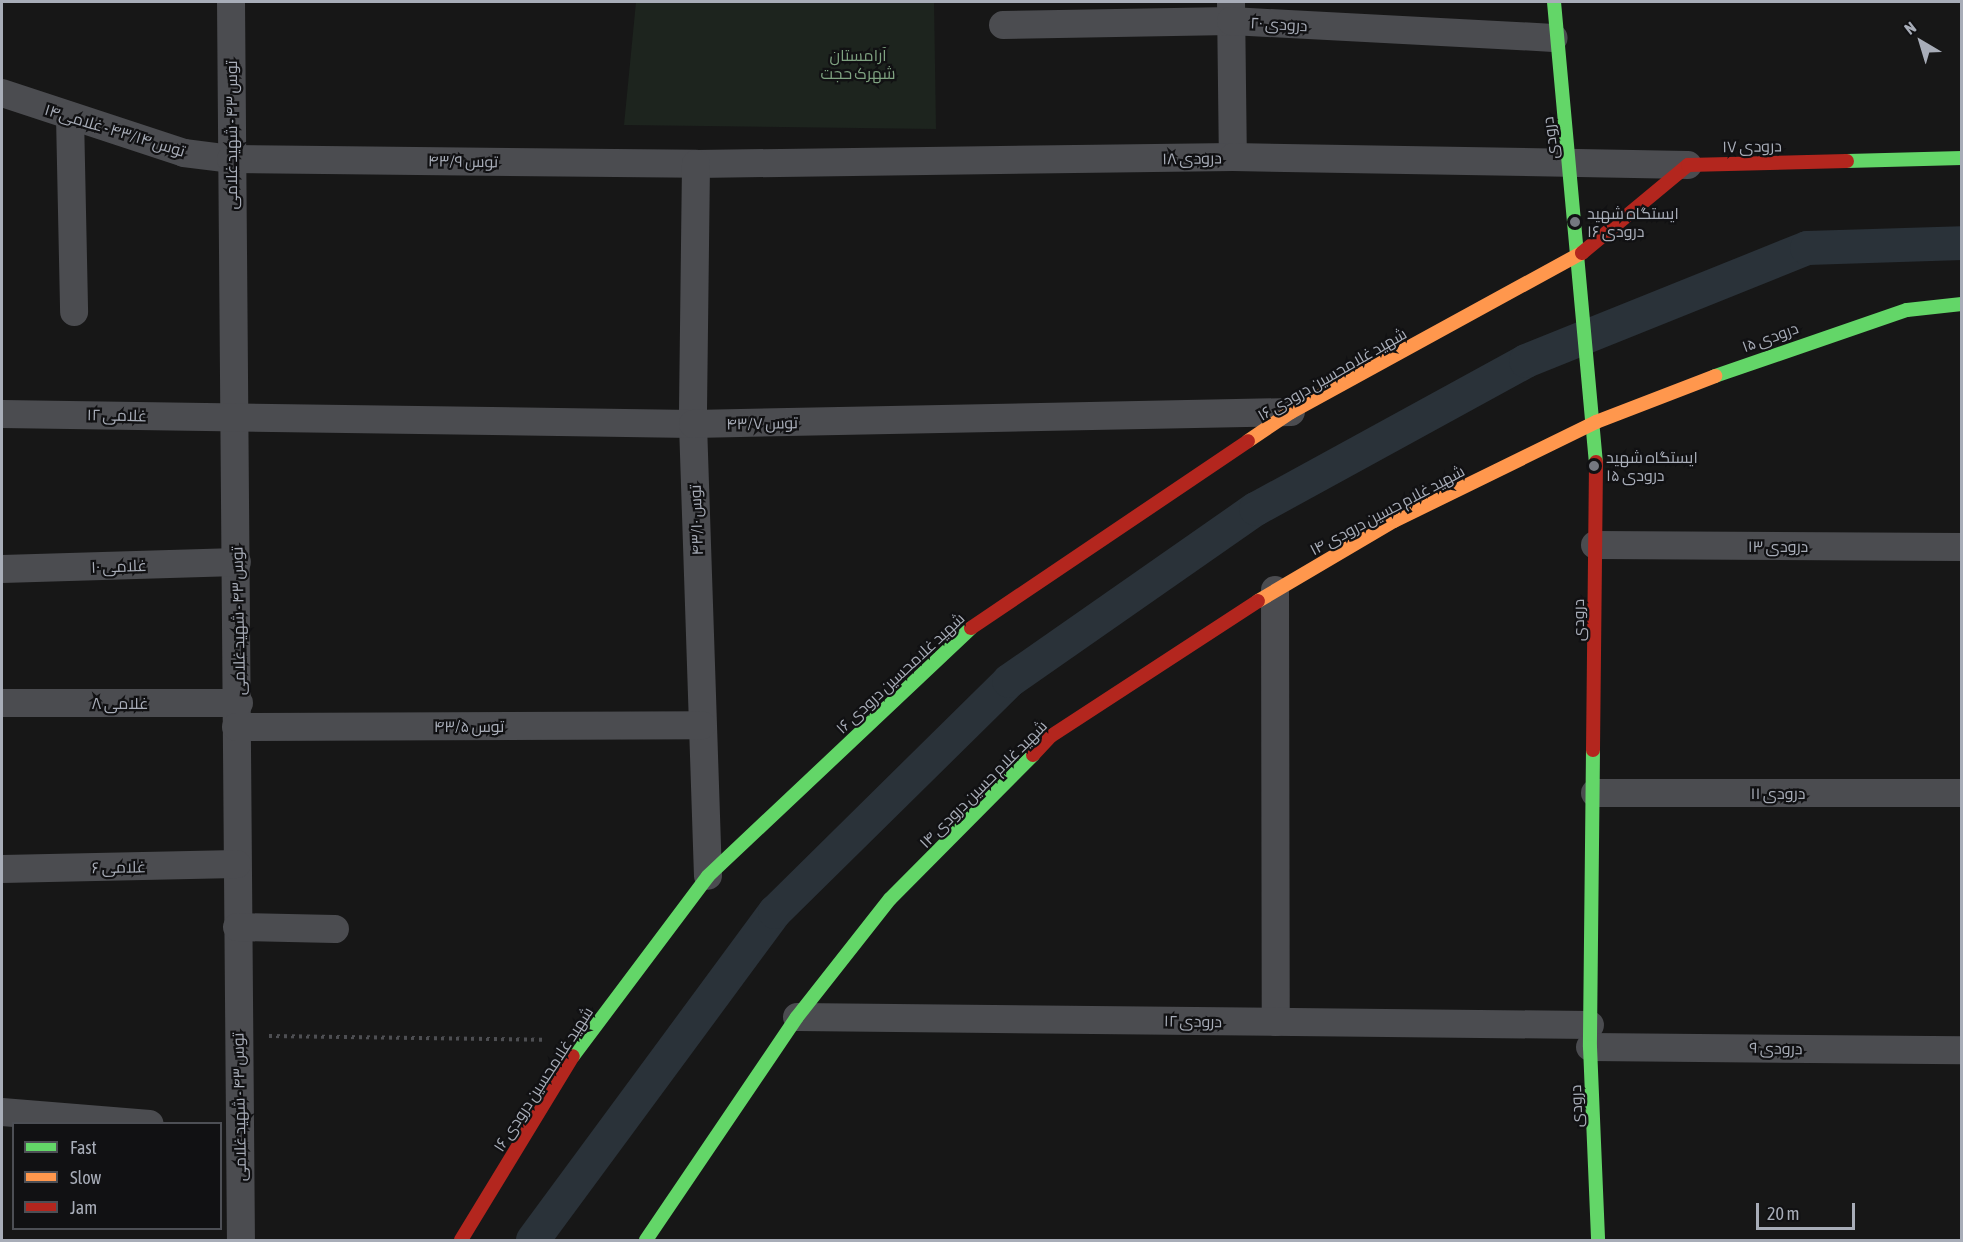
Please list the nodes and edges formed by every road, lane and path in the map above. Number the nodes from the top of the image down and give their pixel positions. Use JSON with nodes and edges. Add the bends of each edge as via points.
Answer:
{"nodes":[{"id":1,"x":231,"y":2,"type":"edge"},
{"id":2,"x":1554,"y":2,"type":"edge"},
{"id":3,"x":1231,"y":11,"type":"edge"},
{"id":4,"x":1003,"y":25,"type":"dead end"},
{"id":5,"x":1554,"y":38,"type":"junction"},
{"id":6,"x":2,"y":93,"type":"edge"},
{"id":7,"x":70,"y":116,"type":"junction"},
{"id":8,"x":1233,"y":157,"type":"junction"},
{"id":9,"x":1962,"y":158,"type":"edge"},
{"id":10,"x":231,"y":159,"type":"junction"},
{"id":11,"x":1569,"y":162,"type":"junction"},
{"id":12,"x":696,"y":164,"type":"junction"},
{"id":13,"x":1688,"y":165,"type":"junction"},
{"id":14,"x":1576,"y":258,"type":"junction"},
{"id":15,"x":1962,"y":303,"type":"edge"},
{"id":16,"x":74,"y":312,"type":"dead end"},
{"id":17,"x":1291,"y":412,"type":"junction"},
{"id":18,"x":2,"y":414,"type":"edge"},
{"id":19,"x":233,"y":416,"type":"junction"},
{"id":20,"x":1596,"y":422,"type":"junction"},
{"id":21,"x":693,"y":424,"type":"junction"},
{"id":22,"x":1595,"y":544,"type":"junction"},
{"id":23,"x":1962,"y":547,"type":"edge"},
{"id":24,"x":237,"y":562,"type":"junction"},
{"id":25,"x":2,"y":569,"type":"edge"},
{"id":26,"x":1275,"y":590,"type":"junction"},
{"id":27,"x":2,"y":703,"type":"edge"},
{"id":28,"x":238,"y":715,"type":"junction"},
{"id":29,"x":702,"y":725,"type":"junction"},
{"id":30,"x":1595,"y":793,"type":"junction"},
{"id":31,"x":1962,"y":793,"type":"edge"},
{"id":32,"x":237,"y":864,"type":"junction"},
{"id":33,"x":2,"y":870,"type":"edge"},
{"id":34,"x":708,"y":876,"type":"junction"},
{"id":35,"x":237,"y":927,"type":"junction"},
{"id":36,"x":335,"y":929,"type":"dead end"},
{"id":37,"x":796,"y":1017,"type":"junction"},
{"id":38,"x":1276,"y":1022,"type":"junction"},
{"id":39,"x":238,"y":1035,"type":"junction"},
{"id":40,"x":1590,"y":1036,"type":"junction"},
{"id":41,"x":583,"y":1040,"type":"junction"},
{"id":42,"x":1962,"y":1050,"type":"edge"},
{"id":43,"x":2,"y":1112,"type":"edge"},
{"id":44,"x":125,"y":1122,"type":"edge"},
{"id":45,"x":230,"y":1130,"type":"edge"},
{"id":46,"x":240,"y":1240,"type":"edge"},
{"id":47,"x":461,"y":1240,"type":"edge"},
{"id":48,"x":646,"y":1240,"type":"edge"},
{"id":49,"x":1598,"y":1240,"type":"edge"}],
"edges":[{"from":1,"to":10,"type":"street","name":"توس ۴۳ - شهید غلامی"},
{"from":2,"to":5,"type":"street","name":"درودی"},
{"from":3,"to":4,"type":"street","name":"درودی ۲۰"},
{"from":3,"to":5,"type":"street","name":"درودی ۲۰"},
{"from":3,"to":8,"type":"street"},
{"from":5,"to":11,"type":"street","name":"درودی"},
{"from":6,"to":7,"type":"street","name":"توس ۴۳/۱۴ - غلامی۱۴"},
{"from":7,"to":10,"type":"street","name":"توس ۴۳/۱۴ - غلامی۱۴","via":[[183,153]]},
{"from":7,"to":16,"type":"street"},
{"from":8,"to":11,"type":"street","name":"درودی ۱۸"},
{"from":8,"to":12,"type":"street","name":"درودی ۱۸"},
{"from":9,"to":13,"type":"street","name":"درودی ۱۷"},
{"from":10,"to":12,"type":"street","name":"توس ۴۳/۹"},
{"from":10,"to":19,"type":"street","name":"توس ۴۳ - شهید غلامی"},
{"from":11,"to":13,"type":"street","name":"درودی ۱۸"},
{"from":11,"to":14,"type":"street","name":"درودی"},
{"from":12,"to":21,"type":"street","name":"توس ۴۳/۱۰"},
{"from":13,"to":14,"type":"street"},
{"from":14,"to":17,"type":"street","name":"شهید غلامحسین درودی ۱۶"},
{"from":14,"to":20,"type":"street","name":"درودی","via":[[1587,387]]},
{"from":15,"to":20,"type":"street","name":"درودی ۱۵","via":[[1907,310],[1789,347]]},
{"from":17,"to":21,"type":"street","name":"توس ۴۳/۷"},
{"from":17,"to":34,"type":"street","name":"شهید غلامحسین درودی ۱۶","via":[[965,632]]},
{"from":18,"to":19,"type":"street","name":"غلامی ۱۲"},
{"from":19,"to":21,"type":"street","name":"توس ۴۳/۷"},
{"from":19,"to":24,"type":"street","name":"توس ۴۳ - شهید غلامی"},
{"from":20,"to":22,"type":"street","name":"درودی"},
{"from":20,"to":26,"type":"street","name":"شهید غلام حسین درودی ۱۴","via":[[1394,521]]},
{"from":21,"to":29,"type":"street","name":"توس ۴۳/۱۰"},
{"from":22,"to":23,"type":"street","name":"درودی ۱۳"},
{"from":22,"to":30,"type":"street","name":"درودی"},
{"from":24,"to":25,"type":"street","name":"غلامی ۱۰"},
{"from":24,"to":28,"type":"street","name":"توس ۴۳ - شهید غلامی"},
{"from":26,"to":37,"type":"street","name":"شهید غلام حسین درودی ۱۴","via":[[1051,736],[891,899]]},
{"from":26,"to":38,"type":"street"},
{"from":27,"to":28,"type":"street","name":"غلامی ۸"},
{"from":28,"to":29,"type":"street","name":"توس ۴۳/۵"},
{"from":28,"to":32,"type":"street","name":"توس ۴۳ - شهید غلامی"},
{"from":29,"to":34,"type":"street","name":"توس ۴۳/۱۰"},
{"from":30,"to":31,"type":"street","name":"درودی ۱۱"},
{"from":30,"to":40,"type":"street","name":"درودی"},
{"from":32,"to":33,"type":"street","name":"غلامی ۶"},
{"from":32,"to":35,"type":"street","name":"توس ۴۳ - شهید غلامی"},
{"from":34,"to":41,"type":"street","name":"شهید غلامحسین درودی ۱۶"},
{"from":35,"to":36,"type":"street"},
{"from":35,"to":39,"type":"street","name":"توس ۴۳ - شهید غلامی"},
{"from":37,"to":38,"type":"street","name":"درودی ۱۲"},
{"from":37,"to":48,"type":"street","name":"شهید غلام حسین درودی ۱۴"},
{"from":38,"to":40,"type":"street","name":"درودی ۱۲"},
{"from":39,"to":41,"type":"path"},
{"from":39,"to":45,"type":"street","name":"توس ۴۳ - شهید غلامی"},
{"from":40,"to":42,"type":"street","name":"درودی ۹"},
{"from":40,"to":49,"type":"street","name":"درودی"},
{"from":41,"to":47,"type":"street","name":"شهید غلامحسین درودی ۱۶"},
{"from":43,"to":44,"type":"street"},
{"from":45,"to":46,"type":"street","name":"توس ۴۳ - شهید غلامی"}]}
